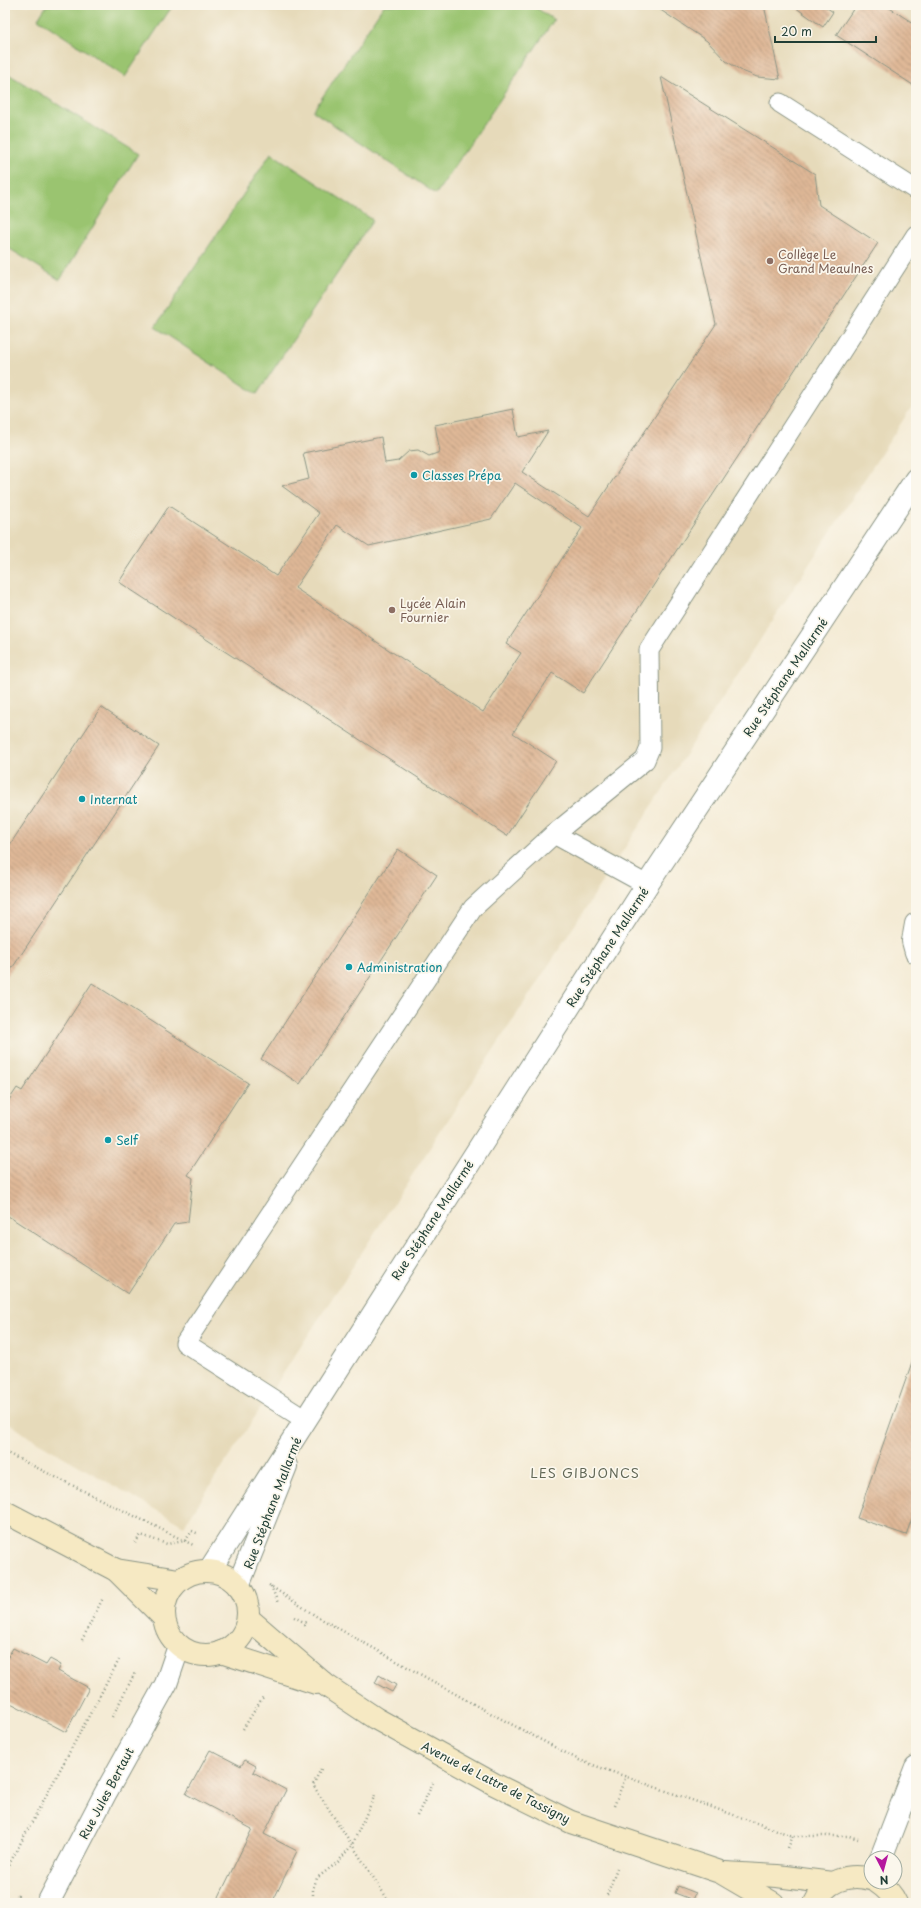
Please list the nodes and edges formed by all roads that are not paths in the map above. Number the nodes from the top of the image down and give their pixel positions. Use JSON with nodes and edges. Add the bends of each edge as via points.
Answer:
{"nodes":[{"id":1,"x":780,"y":103,"type":"dead end"},
{"id":2,"x":916,"y":190,"type":"edge"},
{"id":3,"x":916,"y":235,"type":"edge"},
{"id":4,"x":913,"y":491,"type":"edge"},
{"id":5,"x":554,"y":834,"type":"junction"},
{"id":6,"x":647,"y":885,"type":"junction"},
{"id":7,"x":916,"y":924,"type":"edge"},
{"id":8,"x":916,"y":952,"type":"edge"},
{"id":9,"x":304,"y":1420,"type":"junction"},
{"id":10,"x":5,"y":1512,"type":"edge"},
{"id":11,"x":213,"y":1564,"type":"junction"},
{"id":12,"x":116,"y":1570,"type":"junction"},
{"id":13,"x":242,"y":1577,"type":"junction"},
{"id":14,"x":179,"y":1580,"type":"junction"},
{"id":15,"x":163,"y":1617,"type":"junction"},
{"id":16,"x":248,"y":1618,"type":"junction"},
{"id":17,"x":185,"y":1650,"type":"junction"},
{"id":18,"x":221,"y":1652,"type":"junction"},
{"id":19,"x":327,"y":1686,"type":"junction"},
{"id":20,"x":916,"y":1767,"type":"edge"},
{"id":21,"x":883,"y":1850,"type":"edge"},
{"id":22,"x":720,"y":1872,"type":"junction"},
{"id":23,"x":863,"y":1877,"type":"edge"},
{"id":24,"x":832,"y":1882,"type":"junction"},
{"id":25,"x":888,"y":1890,"type":"edge"},
{"id":26,"x":48,"y":1903,"type":"edge"},
{"id":27,"x":773,"y":1903,"type":"edge"},
{"id":28,"x":815,"y":1903,"type":"edge"},
{"id":29,"x":896,"y":1903,"type":"edge"}],
"edges":[{"from":1,"to":2,"type":"lane"},
{"from":3,"to":5,"type":"lane","via":[[649,650],[650,748],[645,760]]},
{"from":4,"to":6,"type":"street","name":"Rue Stéphane Mallarmé"},
{"from":5,"to":6,"type":"lane"},
{"from":5,"to":9,"type":"lane","via":[[473,908],[185,1343]]},
{"from":6,"to":9,"type":"street","name":"Rue Stéphane Mallarmé"},
{"from":7,"to":8,"type":"street","via":[[913,940]]},
{"from":9,"to":11,"type":"street","name":"Rue Stéphane Mallarmé"},
{"from":9,"to":13,"type":"street","name":"Rue Stéphane Mallarmé"},
{"from":10,"to":12,"type":"main road"},
{"from":11,"to":13,"type":"main road","via":[[220,1573],[230,1578]]},
{"from":11,"to":14,"type":"main road"},
{"from":12,"to":14,"type":"main road"},
{"from":12,"to":15,"type":"main road"},
{"from":13,"to":16,"type":"main road"},
{"from":14,"to":15,"type":"main road","via":[[170,1590],[164,1604]]},
{"from":15,"to":17,"type":"main road","via":[[168,1633]]},
{"from":16,"to":18,"type":"main road","via":[[239,1639]]},
{"from":16,"to":19,"type":"main road","name":"Avenue de Lattre de Tassigny"},
{"from":17,"to":18,"type":"main road","via":[[207,1656]]},
{"from":17,"to":26,"type":"street","name":"Rue Jules Bertaut"},
{"from":18,"to":19,"type":"main road","name":"Avenue de Lattre de Tassigny"},
{"from":19,"to":22,"type":"main road","name":"Avenue de Lattre de Tassigny","via":[[376,1718],[440,1754],[571,1822]]},
{"from":20,"to":21,"type":"street"},
{"from":22,"to":24,"type":"main road","name":"Avenue de Lattre de Tassigny"},
{"from":22,"to":27,"type":"main road","name":"Avenue de Lattre de Tassigny"},
{"from":23,"to":24,"type":"main road","via":[[846,1877]]},
{"from":24,"to":28,"type":"main road","via":[[822,1891]]},
{"from":25,"to":29,"type":"main road"}]}
